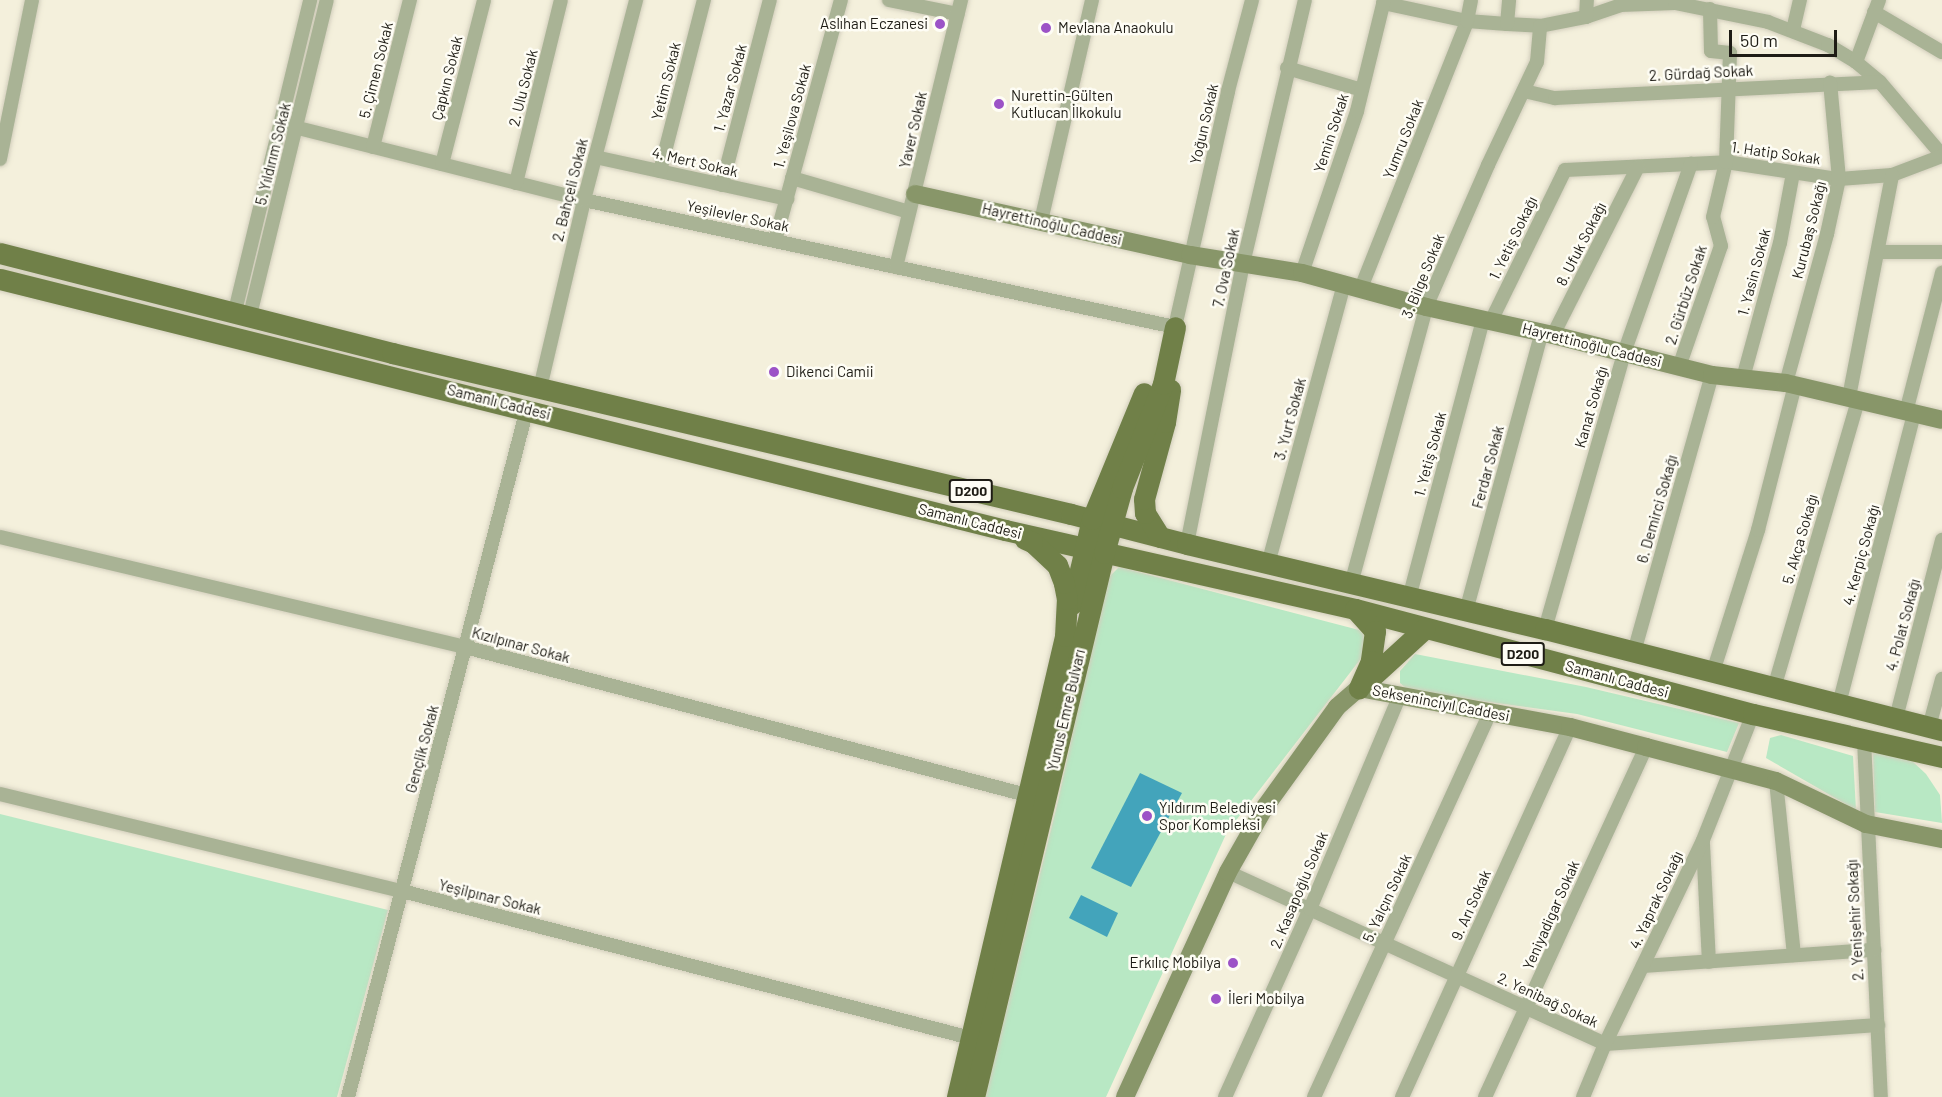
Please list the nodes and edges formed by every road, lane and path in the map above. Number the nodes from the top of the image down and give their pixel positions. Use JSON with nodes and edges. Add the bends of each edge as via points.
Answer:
{"nodes":[{"id":1,"x":32,"y":0,"type":"edge"},
{"id":2,"x":310,"y":0,"type":"edge"},
{"id":3,"x":327,"y":0,"type":"edge"},
{"id":4,"x":410,"y":0,"type":"edge"},
{"id":5,"x":484,"y":0,"type":"edge"},
{"id":6,"x":561,"y":0,"type":"edge"},
{"id":7,"x":636,"y":0,"type":"edge"},
{"id":8,"x":704,"y":0,"type":"edge"},
{"id":9,"x":770,"y":0,"type":"edge"},
{"id":10,"x":841,"y":0,"type":"edge"},
{"id":11,"x":889,"y":0,"type":"edge"},
{"id":12,"x":1092,"y":0,"type":"edge"},
{"id":13,"x":1252,"y":0,"type":"edge"},
{"id":14,"x":1305,"y":0,"type":"edge"},
{"id":15,"x":1471,"y":0,"type":"edge"},
{"id":16,"x":1509,"y":0,"type":"edge"},
{"id":17,"x":1587,"y":0,"type":"edge"},
{"id":18,"x":1800,"y":0,"type":"edge"},
{"id":19,"x":1384,"y":1,"type":"edge"},
{"id":20,"x":1675,"y":2,"type":"edge"},
{"id":21,"x":1620,"y":3,"type":"edge"},
{"id":22,"x":1876,"y":6,"type":"edge"},
{"id":23,"x":959,"y":7,"type":"edge"},
{"id":24,"x":1739,"y":7,"type":"edge"},
{"id":25,"x":1710,"y":9,"type":"junction"},
{"id":26,"x":1586,"y":17,"type":"junction"},
{"id":27,"x":1467,"y":21,"type":"junction"},
{"id":28,"x":1507,"y":24,"type":"junction"},
{"id":29,"x":1540,"y":26,"type":"junction"},
{"id":30,"x":1793,"y":30,"type":"junction"},
{"id":31,"x":1942,"y":52,"type":"edge"},
{"id":32,"x":1856,"y":62,"type":"junction"},
{"id":33,"x":1287,"y":68,"type":"junction"},
{"id":34,"x":1830,"y":82,"type":"junction"},
{"id":35,"x":1880,"y":82,"type":"junction"},
{"id":36,"x":1730,"y":88,"type":"junction"},
{"id":37,"x":1362,"y":90,"type":"junction"},
{"id":38,"x":1524,"y":91,"type":"junction"},
{"id":39,"x":282,"y":124,"type":"junction"},
{"id":40,"x":297,"y":128,"type":"junction"},
{"id":41,"x":373,"y":147,"type":"junction"},
{"id":42,"x":1942,"y":156,"type":"edge"},
{"id":43,"x":596,"y":157,"type":"junction"},
{"id":44,"x":0,"y":159,"type":"edge"},
{"id":45,"x":1726,"y":162,"type":"junction"},
{"id":46,"x":442,"y":164,"type":"junction"},
{"id":47,"x":1691,"y":164,"type":"junction"},
{"id":48,"x":1638,"y":167,"type":"junction"},
{"id":49,"x":1565,"y":170,"type":"joint"},
{"id":50,"x":660,"y":171,"type":"junction"},
{"id":51,"x":1792,"y":172,"type":"junction"},
{"id":52,"x":1892,"y":175,"type":"junction"},
{"id":53,"x":792,"y":178,"type":"junction"},
{"id":54,"x":1839,"y":179,"type":"junction"},
{"id":55,"x":516,"y":183,"type":"junction"},
{"id":56,"x":722,"y":185,"type":"junction"},
{"id":57,"x":915,"y":194,"type":"junction"},
{"id":58,"x":584,"y":200,"type":"junction"},
{"id":59,"x":787,"y":200,"type":"junction"},
{"id":60,"x":909,"y":212,"type":"junction"},
{"id":61,"x":1041,"y":221,"type":"junction"},
{"id":62,"x":775,"y":241,"type":"junction"},
{"id":63,"x":1879,"y":252,"type":"junction"},
{"id":64,"x":1942,"y":252,"type":"edge"},
{"id":65,"x":0,"y":253,"type":"edge"},
{"id":66,"x":1190,"y":255,"type":"junction"},
{"id":67,"x":1243,"y":264,"type":"junction"},
{"id":68,"x":896,"y":267,"type":"junction"},
{"id":69,"x":1302,"y":273,"type":"junction"},
{"id":70,"x":1942,"y":273,"type":"edge"},
{"id":71,"x":0,"y":279,"type":"edge"},
{"id":72,"x":242,"y":285,"type":"junction"},
{"id":73,"x":1353,"y":286,"type":"junction"},
{"id":74,"x":257,"y":290,"type":"junction"},
{"id":75,"x":1426,"y":307,"type":"junction"},
{"id":76,"x":243,"y":313,"type":"junction"},
{"id":77,"x":1487,"y":320,"type":"junction"},
{"id":78,"x":1547,"y":333,"type":"junction"},
{"id":79,"x":1173,"y":337,"type":"junction"},
{"id":80,"x":1624,"y":353,"type":"junction"},
{"id":81,"x":1679,"y":367,"type":"junction"},
{"id":82,"x":1712,"y":375,"type":"junction"},
{"id":83,"x":1743,"y":378,"type":"junction"},
{"id":84,"x":1790,"y":384,"type":"junction"},
{"id":85,"x":540,"y":388,"type":"junction"},
{"id":86,"x":1853,"y":398,"type":"junction"},
{"id":87,"x":528,"y":409,"type":"junction"},
{"id":88,"x":1910,"y":413,"type":"junction"},
{"id":89,"x":1942,"y":420,"type":"edge"},
{"id":90,"x":1102,"y":522,"type":"junction"},
{"id":91,"x":1005,"y":530,"type":"junction"},
{"id":92,"x":0,"y":537,"type":"edge"},
{"id":93,"x":1160,"y":537,"type":"junction"},
{"id":94,"x":1942,"y":540,"type":"edge"},
{"id":95,"x":1187,"y":544,"type":"junction"},
{"id":96,"x":1083,"y":549,"type":"junction"},
{"id":97,"x":1104,"y":554,"type":"junction"},
{"id":98,"x":1268,"y":564,"type":"junction"},
{"id":99,"x":1351,"y":584,"type":"junction"},
{"id":100,"x":1409,"y":598,"type":"junction"},
{"id":101,"x":1355,"y":609,"type":"junction"},
{"id":102,"x":1466,"y":611,"type":"junction"},
{"id":103,"x":1424,"y":629,"type":"junction"},
{"id":104,"x":1545,"y":629,"type":"junction"},
{"id":105,"x":1065,"y":636,"type":"junction"},
{"id":106,"x":465,"y":647,"type":"junction"},
{"id":107,"x":1634,"y":652,"type":"junction"},
{"id":108,"x":1713,"y":672,"type":"junction"},
{"id":109,"x":1942,"y":679,"type":"edge"},
{"id":110,"x":1359,"y":688,"type":"junction"},
{"id":111,"x":1774,"y":688,"type":"junction"},
{"id":112,"x":1400,"y":695,"type":"junction"},
{"id":113,"x":1839,"y":704,"type":"junction"},
{"id":114,"x":1490,"y":713,"type":"junction"},
{"id":115,"x":1753,"y":714,"type":"junction"},
{"id":116,"x":1896,"y":718,"type":"junction"},
{"id":117,"x":1570,"y":727,"type":"junction"},
{"id":118,"x":1936,"y":729,"type":"edge"},
{"id":119,"x":1864,"y":740,"type":"junction"},
{"id":120,"x":1646,"y":747,"type":"junction"},
{"id":121,"x":1933,"y":755,"type":"edge"},
{"id":122,"x":1732,"y":771,"type":"junction"},
{"id":123,"x":1942,"y":771,"type":"edge"},
{"id":124,"x":1776,"y":781,"type":"junction"},
{"id":125,"x":0,"y":794,"type":"edge"},
{"id":126,"x":1030,"y":796,"type":"junction"},
{"id":127,"x":1866,"y":824,"type":"junction"},
{"id":128,"x":1942,"y":839,"type":"edge"},
{"id":129,"x":1703,"y":840,"type":"junction"},
{"id":130,"x":1228,"y":872,"type":"junction"},
{"id":131,"x":402,"y":891,"type":"junction"},
{"id":132,"x":1310,"y":909,"type":"junction"},
{"id":133,"x":1385,"y":944,"type":"junction"},
{"id":134,"x":1874,"y":950,"type":"junction"},
{"id":135,"x":1794,"y":955,"type":"junction"},
{"id":136,"x":1709,"y":962,"type":"junction"},
{"id":137,"x":1643,"y":966,"type":"junction"},
{"id":138,"x":1457,"y":976,"type":"junction"},
{"id":139,"x":1527,"y":1009,"type":"junction"},
{"id":140,"x":1878,"y":1025,"type":"junction"},
{"id":141,"x":971,"y":1038,"type":"junction"},
{"id":142,"x":1605,"y":1044,"type":"junction"},
{"id":143,"x":1229,"y":1096,"type":"edge"},
{"id":144,"x":348,"y":1097,"type":"edge"},
{"id":145,"x":957,"y":1097,"type":"edge"},
{"id":146,"x":974,"y":1097,"type":"edge"},
{"id":147,"x":1125,"y":1097,"type":"edge"},
{"id":148,"x":1314,"y":1097,"type":"edge"},
{"id":149,"x":1401,"y":1097,"type":"edge"},
{"id":150,"x":1485,"y":1097,"type":"edge"},
{"id":151,"x":1583,"y":1097,"type":"edge"},
{"id":152,"x":1881,"y":1097,"type":"edge"}],
"edges":[{"from":1,"to":44,"type":"street"},
{"from":2,"to":39,"type":"street","name":"5. Yıldırım Sokak"},
{"from":3,"to":40,"type":"street","name":"5. Yıldırım Sokak"},
{"from":4,"to":41,"type":"street","name":"5. Çimen Sokak"},
{"from":5,"to":46,"type":"street","name":"Çapkın Sokak"},
{"from":6,"to":55,"type":"street","name":"2. Ulu Sokak"},
{"from":7,"to":43,"type":"street","name":"2. Bahçeli Sokak"},
{"from":8,"to":50,"type":"street","name":"Yetim Sokak"},
{"from":9,"to":56,"type":"street","name":"1. Yazar Sokak"},
{"from":10,"to":53,"type":"street","name":"1. Yeşilova Sokak"},
{"from":11,"to":23,"type":"street"},
{"from":12,"to":61,"type":"street"},
{"from":13,"to":66,"type":"street","name":"Yoğun Sokak"},
{"from":14,"to":33,"type":"street","name":"7. Ova Sokak"},
{"from":15,"to":27,"type":"street","name":"Yumru Sokak"},
{"from":16,"to":28,"type":"street"},
{"from":17,"to":26,"type":"street"},
{"from":18,"to":30,"type":"street"},
{"from":19,"to":27,"type":"street"},
{"from":19,"to":37,"type":"street","name":"Yemin Sokak"},
{"from":20,"to":21,"type":"street"},
{"from":20,"to":25,"type":"street"},
{"from":21,"to":26,"type":"street"},
{"from":22,"to":31,"type":"street"},
{"from":22,"to":32,"type":"street"},
{"from":23,"to":57,"type":"street","name":"Yaver Sokak"},
{"from":24,"to":25,"type":"street"},
{"from":24,"to":30,"type":"street"},
{"from":25,"to":36,"type":"street","name":"2. Gürbüz Sokak","via":[[1711,51],[1730,53]]},
{"from":26,"to":29,"type":"street"},
{"from":27,"to":28,"type":"street"},
{"from":27,"to":73,"type":"street","name":"Yumru Sokak"},
{"from":28,"to":29,"type":"street"},
{"from":29,"to":38,"type":"street","name":"3. Bilge Sokak","via":[[1537,62]]},
{"from":30,"to":32,"type":"street"},
{"from":32,"to":35,"type":"street"},
{"from":33,"to":37,"type":"street"},
{"from":33,"to":67,"type":"street","name":"7. Ova Sokak"},
{"from":34,"to":35,"type":"street","name":"2. Gürdağ Sokak"},
{"from":34,"to":36,"type":"street","name":"2. Gürdağ Sokak"},
{"from":34,"to":54,"type":"street","name":"Kurubaş Sokağı"},
{"from":35,"to":42,"type":"street"},
{"from":36,"to":38,"type":"street","name":"2. Gürdağ Sokak","via":[[1555,98]]},
{"from":36,"to":45,"type":"street","name":"2. Gürbüz Sokak"},
{"from":37,"to":69,"type":"street","name":"Yemin Sokak"},
{"from":38,"to":75,"type":"street","name":"3. Bilge Sokak"},
{"from":39,"to":40,"type":"street","name":"Yeşilevler Sokak"},
{"from":39,"to":72,"type":"street","name":"5. Yıldırım Sokak"},
{"from":40,"to":41,"type":"street","name":"Yeşilevler Sokak"},
{"from":40,"to":74,"type":"street","name":"5. Yıldırım Sokak"},
{"from":41,"to":46,"type":"street","name":"Yeşilevler Sokak"},
{"from":42,"to":52,"type":"street","name":"1. Hatip Sokak"},
{"from":43,"to":50,"type":"street","name":"4. Mert Sokak"},
{"from":43,"to":58,"type":"street","name":"2. Bahçeli Sokak"},
{"from":45,"to":47,"type":"street","name":"1. Hatip Sokak"},
{"from":45,"to":51,"type":"street","name":"1. Hatip Sokak"},
{"from":45,"to":81,"type":"street","name":"2. Gürbüz Sokak","via":[[1713,218],[1721,246]]},
{"from":46,"to":55,"type":"street","name":"Yeşilevler Sokak"},
{"from":47,"to":48,"type":"street","name":"1. Hatip Sokak"},
{"from":47,"to":80,"type":"street","name":"Kanat Sokağı"},
{"from":48,"to":49,"type":"street","name":"1. Hatip Sokak"},
{"from":48,"to":78,"type":"street","name":"8. Ufuk Sokağı"},
{"from":49,"to":77,"type":"street","name":"1. Yetiş Sokağı"},
{"from":50,"to":56,"type":"street","name":"4. Mert Sokak"},
{"from":51,"to":54,"type":"street","name":"1. Hatip Sokak"},
{"from":51,"to":83,"type":"street","name":"1. Yasin Sokak","via":[[1780,243]]},
{"from":52,"to":54,"type":"street","name":"1. Hatip Sokak"},
{"from":52,"to":63,"type":"street","name":"5. Akça Sokağı"},
{"from":53,"to":59,"type":"street","name":"1. Yeşilova Sokak"},
{"from":53,"to":60,"type":"street"},
{"from":54,"to":84,"type":"street","name":"Kurubaş Sokağı"},
{"from":55,"to":58,"type":"street","name":"Yeşilevler Sokak"},
{"from":56,"to":59,"type":"street","name":"4. Mert Sokak"},
{"from":57,"to":60,"type":"street","name":"Yaver Sokak"},
{"from":57,"to":61,"type":"main road","name":"Hayrettinoğlu Caddesi"},
{"from":58,"to":62,"type":"street","name":"Yeşilevler Sokak"},
{"from":58,"to":85,"type":"street","name":"2. Bahçeli Sokak"},
{"from":59,"to":62,"type":"street","name":"1. Yeşilova Sokak"},
{"from":60,"to":68,"type":"street","name":"Yaver Sokak"},
{"from":61,"to":66,"type":"main road","name":"Hayrettinoğlu Caddesi"},
{"from":62,"to":68,"type":"street","name":"Yeşilevler Sokak"},
{"from":63,"to":64,"type":"street"},
{"from":63,"to":86,"type":"street","name":"5. Akça Sokağı"},
{"from":65,"to":76,"type":"main road","name":"Samanlı Caddesi","number":"D200"},
{"from":66,"to":67,"type":"main road","name":"Hayrettinoğlu Caddesi"},
{"from":66,"to":79,"type":"street","name":"Yoğun Sokak"},
{"from":67,"to":69,"type":"main road","name":"Hayrettinoğlu Caddesi"},
{"from":67,"to":95,"type":"street","name":"7. Ova Sokak"},
{"from":68,"to":79,"type":"street","name":"Yeşilevler Sokak"},
{"from":69,"to":73,"type":"main road","name":"Hayrettinoğlu Caddesi"},
{"from":70,"to":88,"type":"street","name":"4. Kerpiç Sokağı"},
{"from":71,"to":87,"type":"main road","name":"Samanlı Caddesi","number":"D200"},
{"from":72,"to":74,"type":"street"},
{"from":72,"to":76,"type":"street","name":"5. Yıldırım Sokak"},
{"from":73,"to":75,"type":"main road","name":"Hayrettinoğlu Caddesi"},
{"from":73,"to":98,"type":"street","name":"3. Yurt Sokak"},
{"from":74,"to":76,"type":"street","name":"5. Yıldırım Sokak"},
{"from":75,"to":77,"type":"main road","name":"Hayrettinoğlu Caddesi"},
{"from":75,"to":99,"type":"street","name":"3. Bilge Sokak"},
{"from":76,"to":85,"type":"main road","name":"Samanlı Caddesi","number":"D200"},
{"from":77,"to":78,"type":"main road","name":"Hayrettinoğlu Caddesi"},
{"from":77,"to":100,"type":"street","name":"1. Yetiş Sokak"},
{"from":78,"to":80,"type":"main road","name":"Hayrettinoğlu Caddesi"},
{"from":78,"to":102,"type":"street","name":"Ferdar Sokak"},
{"from":79,"to":90,"type":"main road","name":"Yunus Emre Bulvarı","via":[[1163,384],[1122,488]]},
{"from":79,"to":93,"type":"main road","via":[[1167,411],[1144,499],[1145,513]]},
{"from":80,"to":81,"type":"main road","name":"Hayrettinoğlu Caddesi"},
{"from":80,"to":104,"type":"street","name":"Kanat Sokağı"},
{"from":81,"to":82,"type":"main road","name":"Hayrettinoğlu Caddesi"},
{"from":82,"to":83,"type":"main road","name":"Hayrettinoğlu Caddesi"},
{"from":82,"to":107,"type":"street","name":"6. Demirci Sokağı"},
{"from":83,"to":84,"type":"main road","name":"Hayrettinoğlu Caddesi"},
{"from":84,"to":86,"type":"main road","name":"Hayrettinoğlu Caddesi"},
{"from":84,"to":108,"type":"street","name":"Kurubaş Sokağı","via":[[1758,530]]},
{"from":85,"to":90,"type":"main road","name":"Samanlı Caddesi","number":"D200"},
{"from":86,"to":88,"type":"main road","name":"Hayrettinoğlu Caddesi"},
{"from":86,"to":111,"type":"street","name":"5. Akça Sokağı"},
{"from":87,"to":91,"type":"main road","name":"Samanlı Caddesi","number":"D200"},
{"from":87,"to":106,"type":"street","name":"Gençlik Sokak"},
{"from":88,"to":89,"type":"main road","name":"Hayrettinoğlu Caddesi"},
{"from":88,"to":113,"type":"street","name":"4. Kerpiç Sokağı"},
{"from":90,"to":93,"type":"main road","name":"Samanlı Caddesi","number":"D200"},
{"from":90,"to":96,"type":"main road"},
{"from":90,"to":97,"type":"main road","name":"Yunus Emre Bulvarı"},
{"from":91,"to":96,"type":"main road","name":"Samanlı Caddesi","number":"D200"},
{"from":91,"to":105,"type":"main road","name":"Yunus Emre Bulvarı","via":[[1032,542],[1057,565],[1067,599]]},
{"from":92,"to":106,"type":"street","name":"Kızılpınar Sokak"},
{"from":93,"to":95,"type":"main road","name":"Samanlı Caddesi","number":"D200"},
{"from":94,"to":116,"type":"street","name":"4. Polat Sokağı"},
{"from":95,"to":98,"type":"main road","name":"Samanlı Caddesi","number":"D200"},
{"from":96,"to":97,"type":"main road","name":"Samanlı Caddesi","number":"D200"},
{"from":96,"to":105,"type":"main road"},
{"from":97,"to":101,"type":"main road","name":"Samanlı Caddesi","number":"D200"},
{"from":97,"to":146,"type":"main road","name":"Yunus Emre Bulvarı"},
{"from":98,"to":99,"type":"main road","name":"Samanlı Caddesi","number":"D200"},
{"from":99,"to":100,"type":"main road","name":"Samanlı Caddesi","number":"D200"},
{"from":100,"to":102,"type":"main road","name":"Samanlı Caddesi","number":"D200"},
{"from":101,"to":103,"type":"main road","name":"Samanlı Caddesi","number":"D200"},
{"from":101,"to":110,"type":"main road","via":[[1375,631],[1371,661]]},
{"from":102,"to":104,"type":"main road","name":"Samanlı Caddesi","number":"D200"},
{"from":103,"to":110,"type":"main road"},
{"from":103,"to":115,"type":"main road","name":"Samanlı Caddesi","number":"D200"},
{"from":104,"to":107,"type":"main road","name":"Samanlı Caddesi","number":"D200"},
{"from":105,"to":126,"type":"main road","name":"Yunus Emre Bulvarı"},
{"from":106,"to":126,"type":"street","name":"Kızılpınar Sokak"},
{"from":106,"to":131,"type":"street","name":"Gençlik Sokak"},
{"from":107,"to":108,"type":"main road","name":"Samanlı Caddesi","number":"D200"},
{"from":108,"to":111,"type":"main road","name":"Samanlı Caddesi","number":"D200"},
{"from":109,"to":118,"type":"street"},
{"from":110,"to":112,"type":"main road","name":"Sekseninciyıl Caddesi"},
{"from":110,"to":130,"type":"main road","name":"Sekseninciyıl Caddesi","via":[[1337,707],[1271,798]]},
{"from":111,"to":113,"type":"main road","name":"Samanlı Caddesi","number":"D200"},
{"from":112,"to":114,"type":"main road","name":"Sekseninciyıl Caddesi"},
{"from":112,"to":132,"type":"street","name":"2. Kasapoğlu Sokak"},
{"from":113,"to":116,"type":"main road","name":"Samanlı Caddesi","number":"D200"},
{"from":114,"to":117,"type":"main road","name":"Sekseninciyıl Caddesi"},
{"from":114,"to":133,"type":"street","name":"5. Yalçın Sokak"},
{"from":115,"to":119,"type":"main road","name":"Samanlı Caddesi","number":"D200"},
{"from":115,"to":122,"type":"street","name":"4. Yaprak Sokağı"},
{"from":116,"to":118,"type":"main road","name":"Samanlı Caddesi","number":"D200"},
{"from":117,"to":120,"type":"main road","name":"Sekseninciyıl Caddesi"},
{"from":117,"to":138,"type":"street","name":"9. Arı Sokak"},
{"from":119,"to":121,"type":"main road","name":"Samanlı Caddesi","number":"D200"},
{"from":119,"to":127,"type":"street","name":"2. Yenişehir Sokağı"},
{"from":120,"to":122,"type":"main road","name":"Sekseninciyıl Caddesi"},
{"from":120,"to":139,"type":"street","name":"Yeniyadigar Sokak"},
{"from":121,"to":123,"type":"main road"},
{"from":122,"to":124,"type":"main road","name":"Sekseninciyıl Caddesi"},
{"from":122,"to":129,"type":"street","name":"4. Yaprak Sokağı"},
{"from":124,"to":127,"type":"main road","name":"Sekseninciyıl Caddesi"},
{"from":124,"to":135,"type":"street"},
{"from":125,"to":131,"type":"street","name":"Yeşilpınar Sokak"},
{"from":126,"to":141,"type":"main road","name":"Yunus Emre Bulvarı"},
{"from":127,"to":128,"type":"main road","name":"Sekseninciyıl Caddesi"},
{"from":127,"to":134,"type":"street","name":"2. Yenişehir Sokağı"},
{"from":129,"to":136,"type":"street"},
{"from":129,"to":137,"type":"street","name":"4. Yaprak Sokağı"},
{"from":130,"to":132,"type":"street","name":"2. Yenibağ Sokak"},
{"from":130,"to":147,"type":"main road","name":"Sekseninciyıl Caddesi"},
{"from":131,"to":141,"type":"street","name":"Yeşilpınar Sokak"},
{"from":131,"to":144,"type":"street","name":"Gençlik Sokak"},
{"from":132,"to":133,"type":"street","name":"2. Yenibağ Sokak"},
{"from":132,"to":143,"type":"street","name":"2. Kasapoğlu Sokak"},
{"from":133,"to":138,"type":"street","name":"2. Yenibağ Sokak"},
{"from":133,"to":148,"type":"street","name":"5. Yalçın Sokak"},
{"from":134,"to":135,"type":"street"},
{"from":134,"to":140,"type":"street","name":"2. Yenişehir Sokağı"},
{"from":135,"to":136,"type":"street"},
{"from":136,"to":137,"type":"street"},
{"from":137,"to":142,"type":"street","name":"4. Yaprak Sokağı"},
{"from":138,"to":139,"type":"street","name":"2. Yenibağ Sokak"},
{"from":138,"to":149,"type":"street","name":"9. Arı Sokak"},
{"from":139,"to":142,"type":"street","name":"2. Yenibağ Sokak"},
{"from":139,"to":150,"type":"street","name":"Yeniyadigar Sokak"},
{"from":140,"to":142,"type":"street","name":"2. Yenibağ Sokak"},
{"from":140,"to":152,"type":"street","name":"2. Yenişehir Sokağı"},
{"from":141,"to":145,"type":"main road","name":"Yunus Emre Bulvarı"},
{"from":142,"to":151,"type":"street","name":"4. Yaprak Sokağı"}]}
